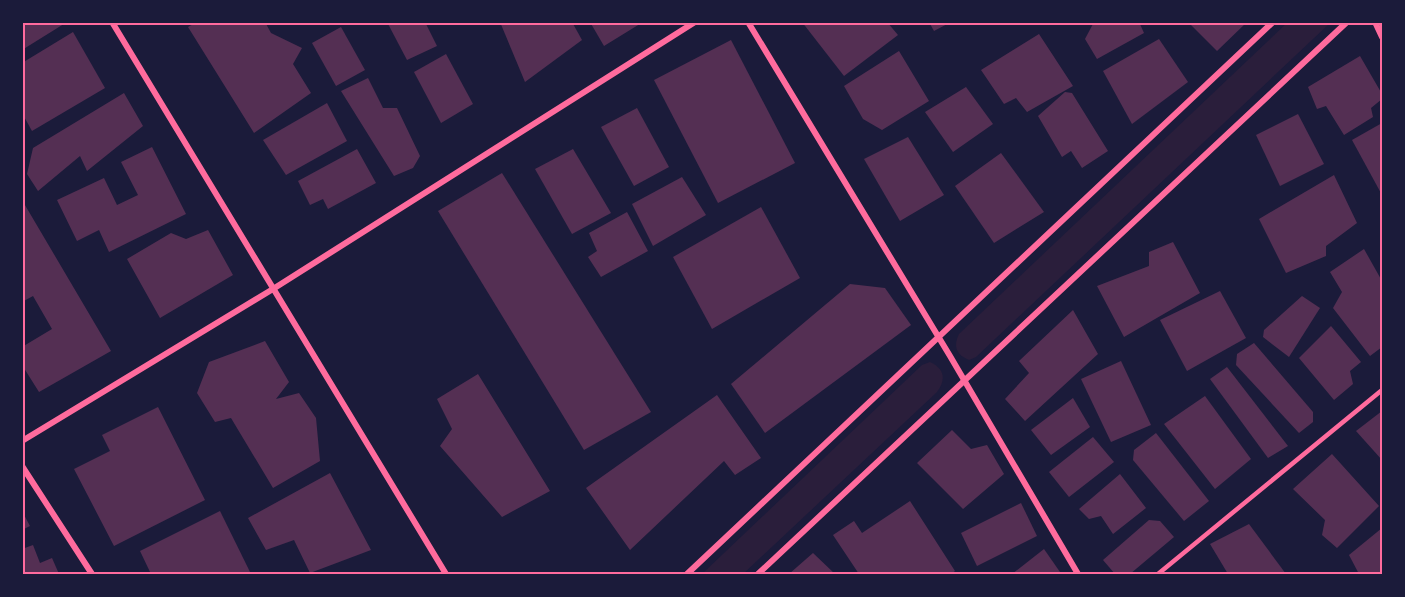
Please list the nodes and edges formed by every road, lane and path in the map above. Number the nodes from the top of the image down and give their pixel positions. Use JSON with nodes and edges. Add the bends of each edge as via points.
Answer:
{"nodes":[{"id":1,"x":112,"y":22,"type":"edge"},
{"id":2,"x":695,"y":22,"type":"edge"},
{"id":3,"x":748,"y":22,"type":"edge"},
{"id":4,"x":1273,"y":22,"type":"edge"},
{"id":5,"x":1347,"y":22,"type":"edge"},
{"id":6,"x":1375,"y":22,"type":"edge"},
{"id":7,"x":1383,"y":37,"type":"edge"},
{"id":8,"x":273,"y":289,"type":"junction"},
{"id":9,"x":939,"y":337,"type":"junction"},
{"id":10,"x":964,"y":381,"type":"junction"},
{"id":11,"x":1383,"y":390,"type":"edge"},
{"id":12,"x":22,"y":441,"type":"edge"},
{"id":13,"x":22,"y":466,"type":"edge"},
{"id":14,"x":92,"y":574,"type":"edge"},
{"id":15,"x":446,"y":574,"type":"edge"},
{"id":16,"x":687,"y":574,"type":"edge"},
{"id":17,"x":759,"y":574,"type":"edge"},
{"id":18,"x":1078,"y":574,"type":"edge"},
{"id":19,"x":1158,"y":574,"type":"edge"}],
"edges":[{"from":1,"to":8,"type":"street"},
{"from":2,"to":8,"type":"street"},
{"from":3,"to":9,"type":"street"},
{"from":4,"to":9,"type":"street"},
{"from":5,"to":10,"type":"street"},
{"from":6,"to":7,"type":"street"},
{"from":8,"to":12,"type":"street"},
{"from":8,"to":15,"type":"street"},
{"from":9,"to":10,"type":"street"},
{"from":9,"to":16,"type":"street"},
{"from":10,"to":17,"type":"street"},
{"from":10,"to":18,"type":"street"},
{"from":11,"to":19,"type":"lane"},
{"from":13,"to":14,"type":"street"}]}
